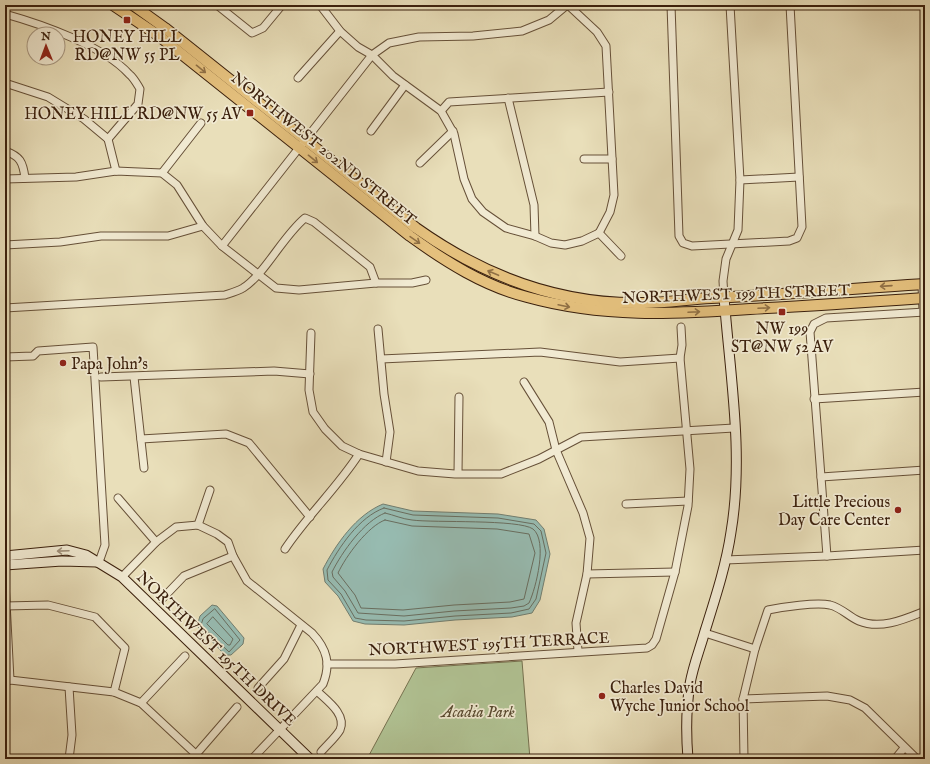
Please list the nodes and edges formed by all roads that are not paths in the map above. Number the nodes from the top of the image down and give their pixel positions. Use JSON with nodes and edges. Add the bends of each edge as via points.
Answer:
{"nodes":[{"id":1,"x":113,"y":5,"type":"edge"},
{"id":2,"x":133,"y":5,"type":"edge"},
{"id":3,"x":217,"y":5,"type":"edge"},
{"id":4,"x":282,"y":5,"type":"edge"},
{"id":5,"x":320,"y":5,"type":"edge"},
{"id":6,"x":567,"y":5,"type":"edge"},
{"id":7,"x":672,"y":5,"type":"edge"},
{"id":8,"x":730,"y":5,"type":"edge"},
{"id":9,"x":790,"y":5,"type":"edge"},
{"id":10,"x":5,"y":14,"type":"edge"},
{"id":11,"x":340,"y":31,"type":"junction"},
{"id":12,"x":372,"y":55,"type":"junction"},
{"id":13,"x":298,"y":78,"type":"dead end"},
{"id":14,"x":5,"y":83,"type":"edge"},
{"id":15,"x":404,"y":85,"type":"junction"},
{"id":16,"x":609,"y":92,"type":"junction"},
{"id":17,"x":508,"y":98,"type":"junction"},
{"id":18,"x":441,"y":111,"type":"junction"},
{"id":19,"x":201,"y":123,"type":"dead end"},
{"id":20,"x":371,"y":131,"type":"dead end"},
{"id":21,"x":453,"y":131,"type":"junction"},
{"id":22,"x":108,"y":138,"type":"junction"},
{"id":23,"x":302,"y":144,"type":"junction"},
{"id":24,"x":5,"y":151,"type":"edge"},
{"id":25,"x":612,"y":159,"type":"junction"},
{"id":26,"x":584,"y":160,"type":"dead end"},
{"id":27,"x":420,"y":163,"type":"dead end"},
{"id":28,"x":116,"y":171,"type":"junction"},
{"id":29,"x":162,"y":173,"type":"junction"},
{"id":30,"x":799,"y":177,"type":"junction"},
{"id":31,"x":25,"y":178,"type":"junction"},
{"id":32,"x":5,"y":179,"type":"edge"},
{"id":33,"x":740,"y":180,"type":"junction"},
{"id":34,"x":203,"y":226,"type":"junction"},
{"id":35,"x":599,"y":233,"type":"junction"},
{"id":36,"x":535,"y":236,"type":"junction"},
{"id":37,"x":734,"y":243,"type":"junction"},
{"id":38,"x":5,"y":244,"type":"edge"},
{"id":39,"x":222,"y":246,"type":"junction"},
{"id":40,"x":621,"y":256,"type":"dead end"},
{"id":41,"x":257,"y":274,"type":"junction"},
{"id":42,"x":426,"y":280,"type":"dead end"},
{"id":43,"x":376,"y":283,"type":"junction"},
{"id":44,"x":924,"y":284,"type":"edge"},
{"id":45,"x":528,"y":292,"type":"junction"},
{"id":46,"x":724,"y":297,"type":"junction"},
{"id":47,"x":924,"y":298,"type":"edge"},
{"id":48,"x":5,"y":308,"type":"edge"},
{"id":49,"x":725,"y":311,"type":"junction"},
{"id":50,"x":924,"y":312,"type":"edge"},
{"id":51,"x":681,"y":327,"type":"dead end"},
{"id":52,"x":378,"y":329,"type":"dead end"},
{"id":53,"x":311,"y":333,"type":"dead end"},
{"id":54,"x":5,"y":357,"type":"edge"},
{"id":55,"x":680,"y":358,"type":"junction"},
{"id":56,"x":380,"y":359,"type":"junction"},
{"id":57,"x":310,"y":374,"type":"junction"},
{"id":58,"x":101,"y":377,"type":"dead end"},
{"id":59,"x":134,"y":377,"type":"junction"},
{"id":60,"x":524,"y":382,"type":"dead end"},
{"id":61,"x":925,"y":392,"type":"edge"},
{"id":62,"x":459,"y":397,"type":"dead end"},
{"id":63,"x":814,"y":399,"type":"junction"},
{"id":64,"x":734,"y":428,"type":"junction"},
{"id":65,"x":686,"y":430,"type":"junction"},
{"id":66,"x":141,"y":439,"type":"junction"},
{"id":67,"x":556,"y":450,"type":"junction"},
{"id":68,"x":360,"y":454,"type":"junction"},
{"id":69,"x":386,"y":462,"type":"junction"},
{"id":70,"x":144,"y":468,"type":"dead end"},
{"id":71,"x":925,"y":470,"type":"edge"},
{"id":72,"x":458,"y":473,"type":"junction"},
{"id":73,"x":820,"y":477,"type":"junction"},
{"id":74,"x":210,"y":490,"type":"dead end"},
{"id":75,"x":118,"y":498,"type":"dead end"},
{"id":76,"x":688,"y":501,"type":"junction"},
{"id":77,"x":626,"y":504,"type":"dead end"},
{"id":78,"x":310,"y":517,"type":"junction"},
{"id":79,"x":198,"y":525,"type":"junction"},
{"id":80,"x":156,"y":542,"type":"junction"},
{"id":81,"x":285,"y":549,"type":"dead end"},
{"id":82,"x":925,"y":550,"type":"edge"},
{"id":83,"x":5,"y":556,"type":"edge"},
{"id":84,"x":233,"y":556,"type":"junction"},
{"id":85,"x":827,"y":556,"type":"junction"},
{"id":86,"x":725,"y":560,"type":"junction"},
{"id":87,"x":99,"y":562,"type":"junction"},
{"id":88,"x":5,"y":565,"type":"edge"},
{"id":89,"x":675,"y":572,"type":"junction"},
{"id":90,"x":587,"y":574,"type":"junction"},
{"id":91,"x":122,"y":577,"type":"junction"},
{"id":92,"x":5,"y":582,"type":"edge"},
{"id":93,"x":162,"y":599,"type":"dead end"},
{"id":94,"x":6,"y":606,"type":"edge"},
{"id":95,"x":925,"y":611,"type":"edge"},
{"id":96,"x":301,"y":625,"type":"junction"},
{"id":97,"x":704,"y":632,"type":"junction"},
{"id":98,"x":755,"y":649,"type":"junction"},
{"id":99,"x":578,"y":652,"type":"junction"},
{"id":100,"x":185,"y":656,"type":"dead end"},
{"id":101,"x":327,"y":664,"type":"junction"},
{"id":102,"x":8,"y":681,"type":"edge"},
{"id":103,"x":69,"y":687,"type":"junction"},
{"id":104,"x":258,"y":688,"type":"dead end"},
{"id":105,"x":317,"y":691,"type":"junction"},
{"id":106,"x":114,"y":692,"type":"junction"},
{"id":107,"x":742,"y":699,"type":"junction"},
{"id":108,"x":141,"y":703,"type":"junction"},
{"id":109,"x":237,"y":707,"type":"dead end"},
{"id":110,"x":280,"y":729,"type":"junction"},
{"id":111,"x":904,"y":748,"type":"junction"},
{"id":112,"x":321,"y":752,"type":"dead end"},
{"id":113,"x":196,"y":758,"type":"edge"},
{"id":114,"x":69,"y":759,"type":"edge"},
{"id":115,"x":252,"y":759,"type":"edge"},
{"id":116,"x":310,"y":759,"type":"edge"},
{"id":117,"x":688,"y":759,"type":"edge"},
{"id":118,"x":744,"y":759,"type":"edge"},
{"id":119,"x":895,"y":759,"type":"edge"},
{"id":120,"x":917,"y":759,"type":"edge"}],
"edges":[{"from":1,"to":23,"type":"main road","name":"NORTHWEST 202ND STREET","one_way":true,"via":[[159,36]]},
{"from":2,"to":23,"type":"main road","name":"NORTHWEST 202ND STREET","via":[[165,28]]},
{"from":3,"to":4,"type":"street","via":[[252,33],[262,28]]},
{"from":5,"to":11,"type":"street"},
{"from":6,"to":12,"type":"street","via":[[549,20],[522,31],[473,36],[418,37],[389,43]]},
{"from":6,"to":16,"type":"street","via":[[597,32],[606,46]]},
{"from":7,"to":37,"type":"street","via":[[679,236],[683,243],[692,246]]},
{"from":8,"to":33,"type":"street"},
{"from":9,"to":30,"type":"street"},
{"from":10,"to":22,"type":"street","via":[[38,23],[83,43],[129,73],[140,89],[138,104]]},
{"from":11,"to":12,"type":"street"},
{"from":11,"to":13,"type":"street"},
{"from":12,"to":15,"type":"street"},
{"from":12,"to":23,"type":"street"},
{"from":14,"to":22,"type":"street","via":[[48,97],[84,119]]},
{"from":15,"to":18,"type":"street"},
{"from":15,"to":20,"type":"street"},
{"from":16,"to":17,"type":"street"},
{"from":16,"to":25,"type":"street"},
{"from":17,"to":18,"type":"street","via":[[449,102]]},
{"from":17,"to":36,"type":"street","via":[[534,206]]},
{"from":18,"to":21,"type":"street"},
{"from":19,"to":29,"type":"street"},
{"from":21,"to":27,"type":"street"},
{"from":21,"to":36,"type":"street","via":[[464,179],[472,199],[483,212],[506,228]]},
{"from":22,"to":28,"type":"street"},
{"from":23,"to":39,"type":"street"},
{"from":23,"to":45,"type":"main road","name":"NORTHWEST 202ND STREET","via":[[438,243]]},
{"from":24,"to":31,"type":"street","via":[[22,160]]},
{"from":25,"to":26,"type":"street"},
{"from":25,"to":35,"type":"street","via":[[614,195],[610,212]]},
{"from":28,"to":29,"type":"street"},
{"from":28,"to":31,"type":"street","via":[[76,177]]},
{"from":29,"to":34,"type":"street","via":[[177,185]]},
{"from":30,"to":33,"type":"street"},
{"from":30,"to":37,"type":"street","via":[[802,227],[797,238],[788,241]]},
{"from":31,"to":32,"type":"street"},
{"from":33,"to":37,"type":"street","via":[[738,230]]},
{"from":34,"to":38,"type":"street","via":[[168,236],[101,236],[60,242]]},
{"from":34,"to":39,"type":"street"},
{"from":35,"to":36,"type":"street","via":[[565,245],[551,243]]},
{"from":35,"to":40,"type":"street"},
{"from":37,"to":46,"type":"street","via":[[726,259]]},
{"from":39,"to":41,"type":"street"},
{"from":41,"to":43,"type":"street","via":[[276,288],[299,290]]},
{"from":41,"to":43,"type":"street","via":[[294,227],[305,218],[314,222],[370,267]]},
{"from":41,"to":48,"type":"street","via":[[243,288],[225,295]]},
{"from":42,"to":43,"type":"street","via":[[412,283]]},
{"from":44,"to":46,"type":"main road","name":"NORTHWEST 199TH STREET","one_way":true},
{"from":44,"to":47,"type":"street"},
{"from":45,"to":46,"type":"main road","name":"NORTHWEST 199TH STREET","via":[[618,303]]},
{"from":45,"to":49,"type":"main road","name":"NORTHWEST 199TH STREET","one_way":true,"via":[[572,308],[618,313]]},
{"from":46,"to":49,"type":"street"},
{"from":49,"to":47,"type":"main road","name":"NORTHWEST 199TH STREET","one_way":true},
{"from":47,"to":50,"type":"street"},
{"from":49,"to":64,"type":"street"},
{"from":50,"to":63,"type":"street","via":[[826,318],[814,324],[810,332]]},
{"from":51,"to":55,"type":"street"},
{"from":52,"to":56,"type":"street"},
{"from":53,"to":57,"type":"street"},
{"from":54,"to":87,"type":"street","via":[[33,356],[38,351],[93,347],[105,545]]},
{"from":55,"to":56,"type":"street","via":[[620,362],[540,352]]},
{"from":55,"to":65,"type":"street"},
{"from":56,"to":69,"type":"street","via":[[390,432]]},
{"from":57,"to":59,"type":"street","via":[[274,371]]},
{"from":57,"to":68,"type":"street","via":[[309,390],[313,412],[334,439],[342,446]]},
{"from":58,"to":59,"type":"street"},
{"from":59,"to":66,"type":"street"},
{"from":60,"to":67,"type":"street","via":[[549,422]]},
{"from":61,"to":63,"type":"street"},
{"from":62,"to":72,"type":"street"},
{"from":63,"to":73,"type":"street"},
{"from":64,"to":65,"type":"street"},
{"from":64,"to":86,"type":"street","via":[[737,482]]},
{"from":65,"to":67,"type":"street","via":[[581,437]]},
{"from":65,"to":76,"type":"street","via":[[690,469]]},
{"from":66,"to":70,"type":"street"},
{"from":66,"to":78,"type":"street","via":[[226,434],[249,443]]},
{"from":67,"to":72,"type":"street","via":[[501,474]]},
{"from":67,"to":90,"type":"street","via":[[584,513],[590,538]]},
{"from":68,"to":69,"type":"street"},
{"from":68,"to":78,"type":"street"},
{"from":69,"to":72,"type":"street","via":[[418,471]]},
{"from":71,"to":73,"type":"street"},
{"from":73,"to":85,"type":"street"},
{"from":74,"to":79,"type":"street"},
{"from":75,"to":80,"type":"street"},
{"from":76,"to":77,"type":"street"},
{"from":76,"to":89,"type":"street"},
{"from":78,"to":81,"type":"street"},
{"from":79,"to":80,"type":"street","via":[[176,527]]},
{"from":79,"to":84,"type":"street","via":[[228,542]]},
{"from":80,"to":91,"type":"street"},
{"from":82,"to":85,"type":"street"},
{"from":87,"to":83,"type":"street","name":"NORTHWEST 195TH DRIVE","one_way":true,"via":[[67,550]]},
{"from":84,"to":93,"type":"street","via":[[184,576]]},
{"from":84,"to":96,"type":"street","via":[[248,581]]},
{"from":85,"to":86,"type":"street"},
{"from":86,"to":97,"type":"street"},
{"from":87,"to":88,"type":"street","via":[[62,561]]},
{"from":87,"to":91,"type":"street","name":"NORTHWEST 195TH DRIVE"},
{"from":89,"to":90,"type":"street"},
{"from":89,"to":99,"type":"street","name":"NORTHWEST 195TH TERRACE","via":[[656,639],[652,645],[646,648]]},
{"from":90,"to":99,"type":"street","via":[[576,623]]},
{"from":91,"to":110,"type":"street","name":"NORTHWEST 195TH DRIVE"},
{"from":92,"to":94,"type":"street"},
{"from":94,"to":102,"type":"street"},
{"from":94,"to":106,"type":"street","via":[[48,605],[95,617],[125,648]]},
{"from":95,"to":98,"type":"street","via":[[901,620],[876,625],[859,621],[844,610],[829,605],[768,610]]},
{"from":96,"to":101,"type":"street","via":[[320,641]]},
{"from":96,"to":104,"type":"street","via":[[284,659]]},
{"from":97,"to":98,"type":"street"},
{"from":97,"to":117,"type":"street","via":[[690,684],[687,715]]},
{"from":98,"to":107,"type":"street"},
{"from":99,"to":101,"type":"street","name":"NORTHWEST 195TH TERRACE","via":[[395,664]]},
{"from":100,"to":108,"type":"street"},
{"from":101,"to":105,"type":"street","via":[[327,674]]},
{"from":102,"to":103,"type":"street"},
{"from":103,"to":106,"type":"street"},
{"from":103,"to":114,"type":"street","via":[[72,735]]},
{"from":105,"to":110,"type":"street"},
{"from":105,"to":112,"type":"street","via":[[337,711],[340,718],[340,729]]},
{"from":106,"to":108,"type":"street"},
{"from":107,"to":111,"type":"street","via":[[827,696],[850,700],[865,708]]},
{"from":107,"to":118,"type":"street"},
{"from":108,"to":113,"type":"street"},
{"from":109,"to":113,"type":"street"},
{"from":110,"to":115,"type":"street"},
{"from":110,"to":116,"type":"street","name":"NORTHWEST 195TH DRIVE"},
{"from":111,"to":119,"type":"street"},
{"from":111,"to":120,"type":"street"}]}
